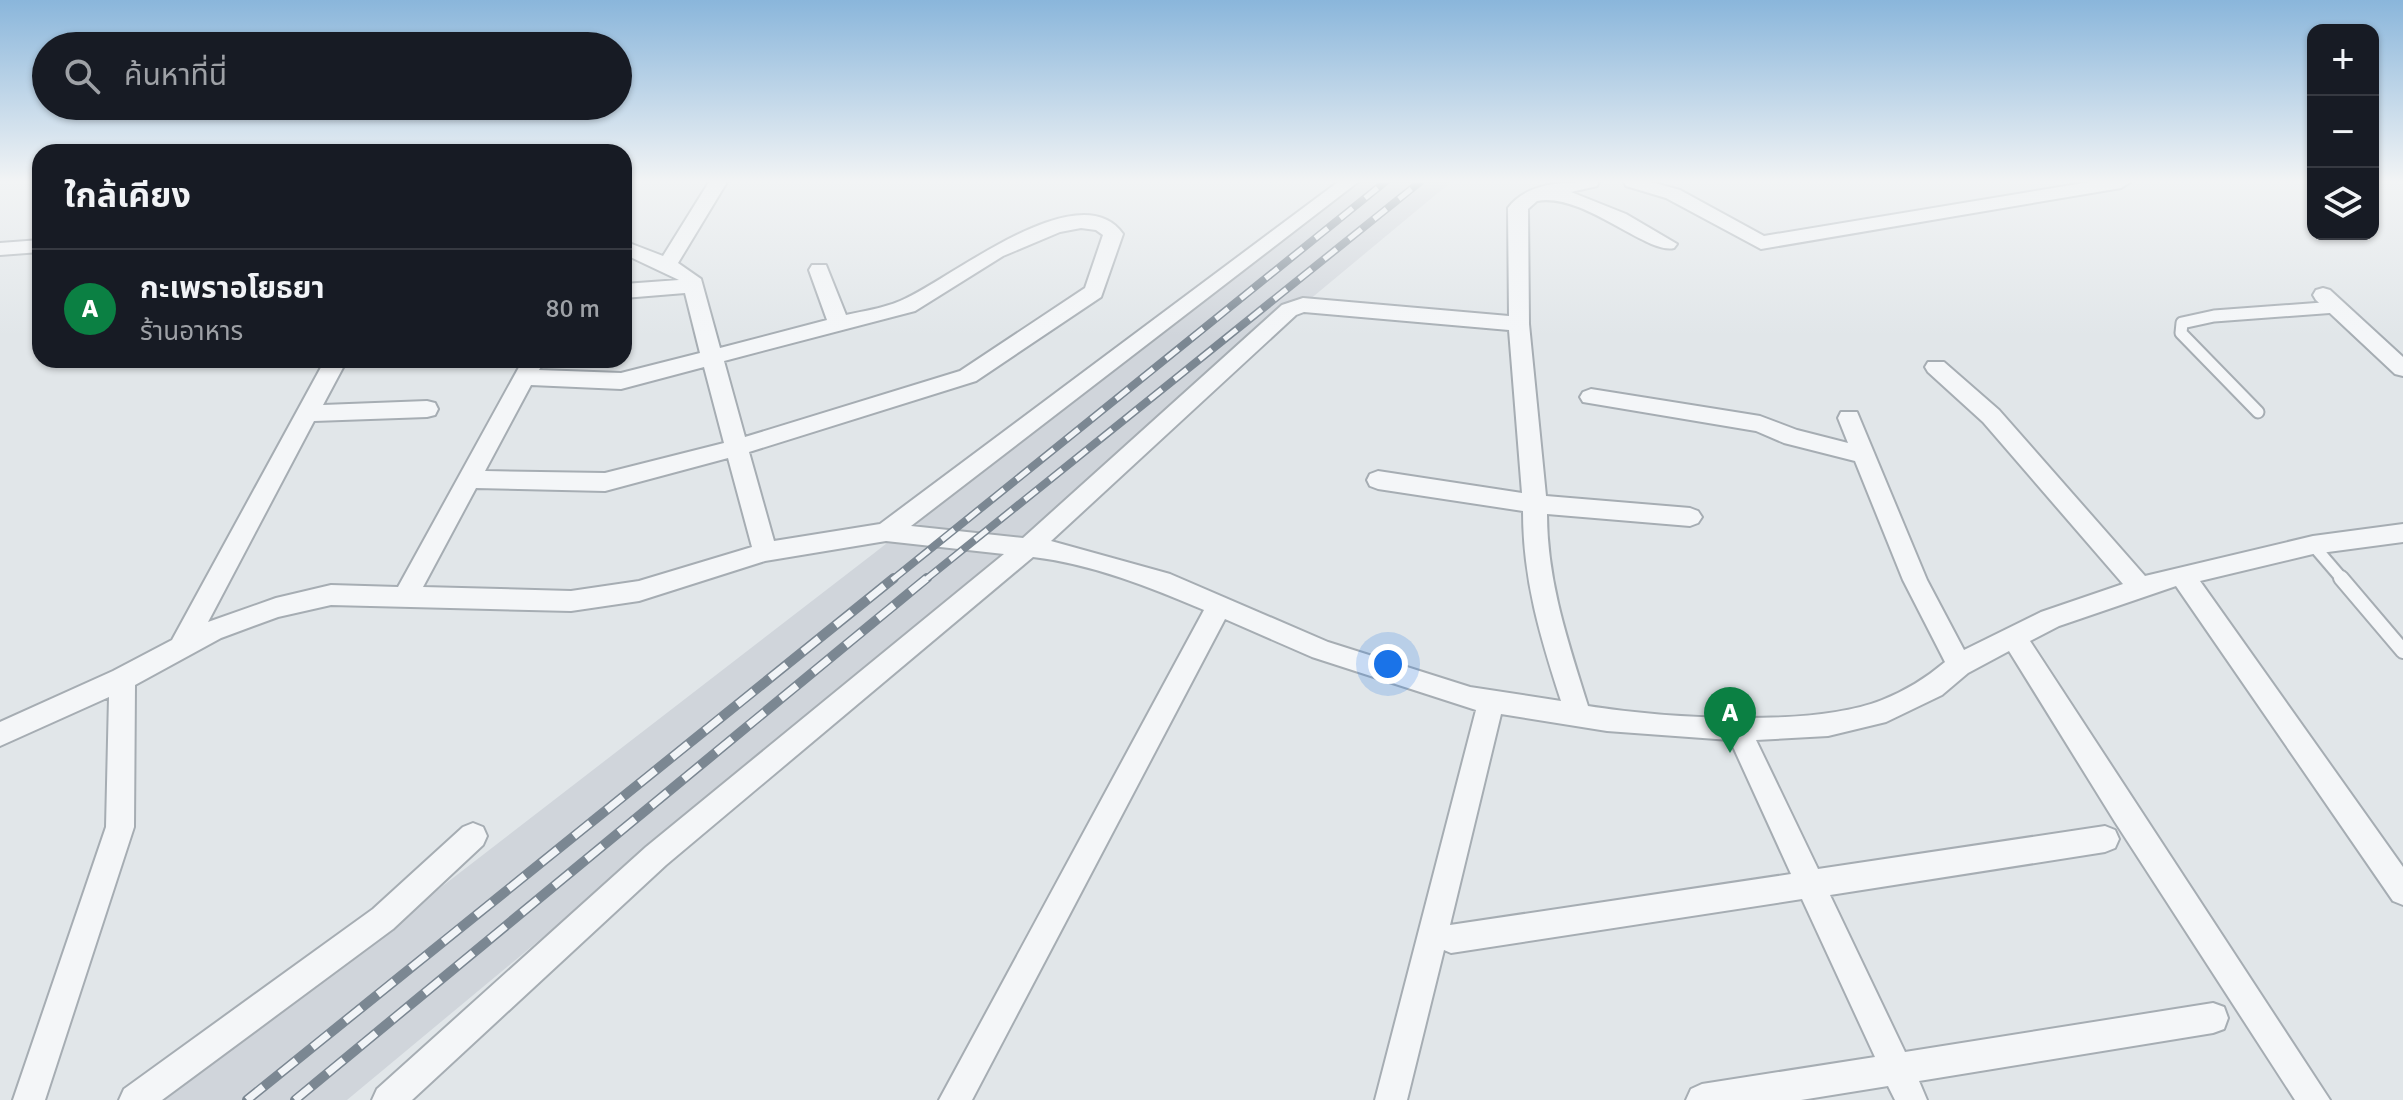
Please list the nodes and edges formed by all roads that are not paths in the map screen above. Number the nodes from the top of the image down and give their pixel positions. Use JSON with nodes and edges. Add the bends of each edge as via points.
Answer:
{"nodes":[{"id":1,"x":686,"y":233,"type":"edge"},
{"id":2,"x":1040,"y":233,"type":"edge"},
{"id":3,"x":1112,"y":233,"type":"edge"},
{"id":4,"x":1281,"y":233,"type":"edge"},
{"id":5,"x":1518,"y":233,"type":"edge"},
{"id":6,"x":1645,"y":233,"type":"edge"},
{"id":7,"x":1744,"y":233,"type":"edge"},
{"id":8,"x":1814,"y":233,"type":"edge"},
{"id":9,"x":1667,"y":244,"type":"dead end"},
{"id":10,"x":32,"y":247,"type":"edge"},
{"id":11,"x":0,"y":249,"type":"edge"},
{"id":12,"x":632,"y":250,"type":"edge"},
{"id":13,"x":667,"y":265,"type":"junction"},
{"id":14,"x":819,"y":270,"type":"dead end"},
{"id":15,"x":693,"y":286,"type":"junction"},
{"id":16,"x":632,"y":290,"type":"edge"},
{"id":17,"x":2329,"y":301,"type":"joint"},
{"id":18,"x":839,"y":324,"type":"junction"},
{"id":19,"x":1519,"y":324,"type":"junction"},
{"id":20,"x":712,"y":357,"type":"junction"},
{"id":21,"x":1936,"y":367,"type":"dead end"},
{"id":22,"x":332,"y":368,"type":"edge"},
{"id":23,"x":530,"y":368,"type":"edge"},
{"id":24,"x":2403,"y":369,"type":"edge"},
{"id":25,"x":1591,"y":397,"type":"dead end"},
{"id":26,"x":427,"y":409,"type":"dead end"},
{"id":27,"x":2258,"y":412,"type":"dead end"},
{"id":28,"x":307,"y":413,"type":"junction"},
{"id":29,"x":1849,"y":418,"type":"dead end"},
{"id":30,"x":737,"y":448,"type":"junction"},
{"id":31,"x":1864,"y":455,"type":"junction"},
{"id":32,"x":470,"y":479,"type":"junction"},
{"id":33,"x":1378,"y":480,"type":"dead end"},
{"id":34,"x":1535,"y":504,"type":"junction"},
{"id":35,"x":1690,"y":517,"type":"dead end"},
{"id":36,"x":886,"y":532,"type":"junction"},
{"id":37,"x":2403,"y":533,"type":"edge"},
{"id":38,"x":2313,"y":545,"type":"junction"},
{"id":39,"x":1030,"y":546,"type":"junction"},
{"id":40,"x":765,"y":552,"type":"junction"},
{"id":41,"x":2182,"y":575,"type":"junction"},
{"id":42,"x":2141,"y":588,"type":"junction"},
{"id":43,"x":406,"y":595,"type":"junction"},
{"id":44,"x":1219,"y":606,"type":"junction"},
{"id":45,"x":2014,"y":637,"type":"junction"},
{"id":46,"x":181,"y":648,"type":"junction"},
{"id":47,"x":2403,"y":651,"type":"edge"},
{"id":48,"x":1959,"y":665,"type":"junction"},
{"id":49,"x":122,"y":679,"type":"junction"},
{"id":50,"x":1491,"y":702,"type":"junction"},
{"id":51,"x":1578,"y":715,"type":"junction"},
{"id":52,"x":1738,"y":729,"type":"junction"},
{"id":53,"x":0,"y":734,"type":"edge"},
{"id":54,"x":473,"y":836,"type":"dead end"},
{"id":55,"x":2105,"y":839,"type":"dead end"},
{"id":56,"x":1811,"y":885,"type":"junction"},
{"id":57,"x":2403,"y":891,"type":"edge"},
{"id":58,"x":1451,"y":939,"type":"dead end"},
{"id":59,"x":2213,"y":1018,"type":"dead end"},
{"id":60,"x":1898,"y":1071,"type":"junction"},
{"id":61,"x":29,"y":1100,"type":"edge"},
{"id":62,"x":135,"y":1100,"type":"edge"},
{"id":63,"x":388,"y":1100,"type":"edge"},
{"id":64,"x":955,"y":1100,"type":"edge"},
{"id":65,"x":1391,"y":1100,"type":"edge"},
{"id":66,"x":1702,"y":1100,"type":"edge"},
{"id":67,"x":1911,"y":1100,"type":"edge"},
{"id":68,"x":2314,"y":1100,"type":"edge"}],
"edges":[{"from":1,"to":13,"type":"street"},
{"from":2,"to":18,"type":"street","via":[[996,252],[908,306]]},
{"from":3,"to":30,"type":"street","via":[[1094,292],[968,376]]},
{"from":4,"to":36,"type":"street"},
{"from":5,"to":19,"type":"street"},
{"from":6,"to":9,"type":"street"},
{"from":7,"to":8,"type":"street","via":[[1761,243]]},
{"from":10,"to":11,"type":"street"},
{"from":12,"to":13,"type":"street"},
{"from":13,"to":15,"type":"street","via":[[691,279]]},
{"from":14,"to":18,"type":"street"},
{"from":15,"to":16,"type":"street"},
{"from":15,"to":20,"type":"street"},
{"from":17,"to":24,"type":"street"},
{"from":17,"to":27,"type":"lane","via":[[2182,323],[2181,333]]},
{"from":18,"to":20,"type":"street"},
{"from":19,"to":34,"type":"street"},
{"from":19,"to":39,"type":"street","via":[[1297,306]]},
{"from":20,"to":23,"type":"street","via":[[621,381]]},
{"from":20,"to":30,"type":"street"},
{"from":21,"to":42,"type":"street","via":[[1991,416]]},
{"from":22,"to":28,"type":"street"},
{"from":23,"to":32,"type":"street"},
{"from":25,"to":31,"type":"street","via":[[1760,424]]},
{"from":26,"to":28,"type":"street"},
{"from":28,"to":46,"type":"street"},
{"from":29,"to":31,"type":"street"},
{"from":30,"to":32,"type":"street","via":[[605,482]]},
{"from":30,"to":40,"type":"street"},
{"from":31,"to":48,"type":"street","via":[[1915,580]]},
{"from":32,"to":43,"type":"street"},
{"from":33,"to":34,"type":"street"},
{"from":34,"to":35,"type":"street"},
{"from":34,"to":51,"type":"street","via":[[1535,554],[1547,617]]},
{"from":36,"to":39,"type":"street"},
{"from":36,"to":40,"type":"street"},
{"from":37,"to":38,"type":"street"},
{"from":38,"to":41,"type":"street"},
{"from":38,"to":47,"type":"lane"},
{"from":39,"to":44,"type":"street","via":[[1161,581]]},
{"from":39,"to":63,"type":"street","via":[[656,856]]},
{"from":40,"to":43,"type":"street","via":[[639,591],[571,601]]},
{"from":41,"to":42,"type":"street"},
{"from":41,"to":57,"type":"street"},
{"from":42,"to":45,"type":"street"},
{"from":43,"to":46,"type":"street","via":[[331,595],[276,608]]},
{"from":44,"to":50,"type":"street","via":[[1321,650]]},
{"from":44,"to":64,"type":"street"},
{"from":45,"to":48,"type":"street"},
{"from":45,"to":68,"type":"street"},
{"from":46,"to":49,"type":"street"},
{"from":48,"to":52,"type":"street","via":[[1933,687],[1886,711],[1828,725]]},
{"from":49,"to":53,"type":"street"},
{"from":49,"to":61,"type":"street","via":[[120,827]]},
{"from":50,"to":51,"type":"street"},
{"from":50,"to":65,"type":"street"},
{"from":51,"to":52,"type":"street"},
{"from":52,"to":56,"type":"street"},
{"from":54,"to":62,"type":"street","via":[[383,919]]},
{"from":55,"to":56,"type":"street"},
{"from":56,"to":58,"type":"street"},
{"from":56,"to":60,"type":"street"},
{"from":59,"to":60,"type":"street"},
{"from":60,"to":66,"type":"street"},
{"from":60,"to":67,"type":"street"}]}
